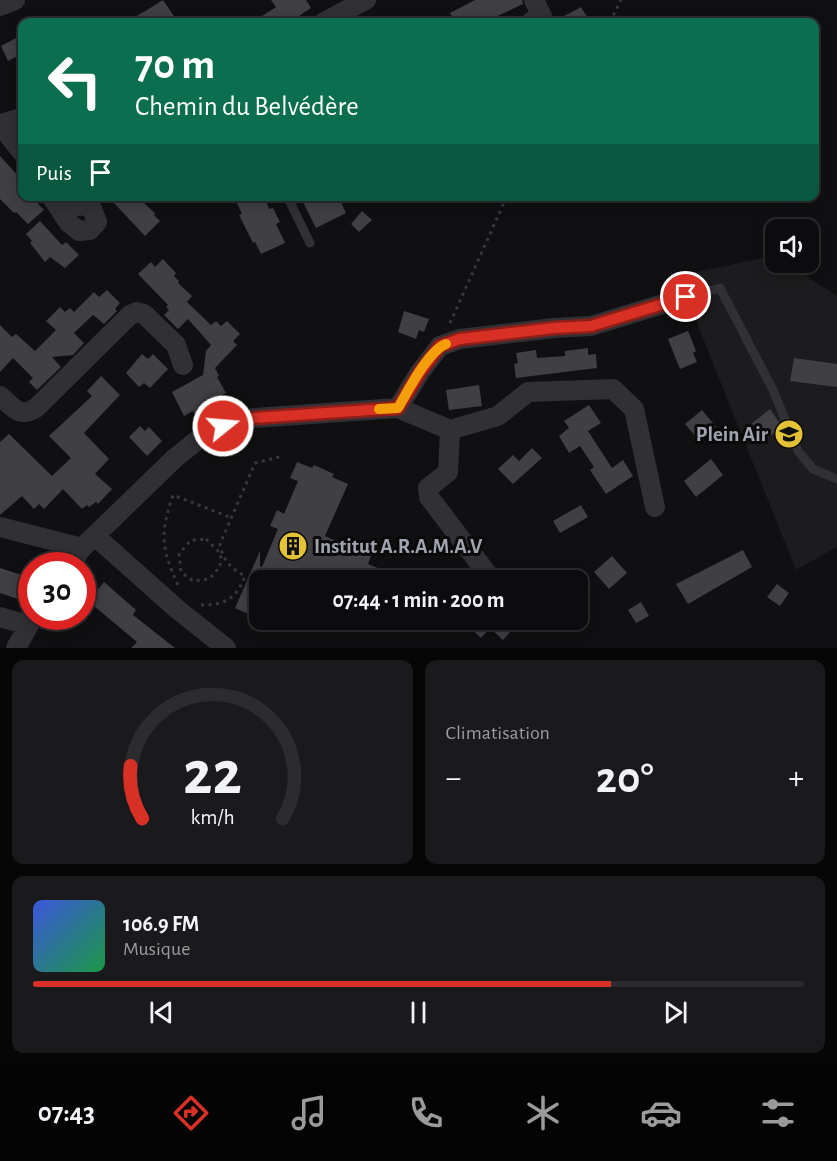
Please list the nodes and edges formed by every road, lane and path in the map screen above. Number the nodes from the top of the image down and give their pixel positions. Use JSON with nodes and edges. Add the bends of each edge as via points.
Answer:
{"nodes":[{"id":1,"x":15,"y":0,"type":"edge"},
{"id":2,"x":366,"y":0,"type":"edge"},
{"id":3,"x":534,"y":0,"type":"edge"},
{"id":4,"x":621,"y":0,"type":"edge"},
{"id":5,"x":0,"y":6,"type":"edge"},
{"id":6,"x":332,"y":18,"type":"edge"},
{"id":7,"x":538,"y":18,"type":"edge"},
{"id":8,"x":612,"y":18,"type":"edge"},
{"id":9,"x":18,"y":119,"type":"edge"},
{"id":10,"x":0,"y":124,"type":"edge"},
{"id":11,"x":18,"y":147,"type":"edge"},
{"id":12,"x":289,"y":201,"type":"edge"},
{"id":13,"x":505,"y":201,"type":"edge"},
{"id":14,"x":310,"y":243,"type":"dead end"},
{"id":15,"x":686,"y":297,"type":"joint"},
{"id":16,"x":440,"y":346,"type":"junction"},
{"id":17,"x":183,"y":365,"type":"dead end"},
{"id":18,"x":0,"y":396,"type":"edge"},
{"id":19,"x":398,"y":408,"type":"junction"},
{"id":20,"x":450,"y":430,"type":"junction"},
{"id":21,"x":283,"y":456,"type":"dead end"},
{"id":22,"x":837,"y":479,"type":"edge"},
{"id":23,"x":654,"y":507,"type":"dead end"},
{"id":24,"x":232,"y":518,"type":"junction"},
{"id":25,"x":0,"y":527,"type":"edge"},
{"id":26,"x":88,"y":542,"type":"junction"},
{"id":27,"x":80,"y":552,"type":"edge"},
{"id":28,"x":221,"y":554,"type":"junction"},
{"id":29,"x":484,"y":570,"type":"edge"},
{"id":30,"x":182,"y":592,"type":"dead end"},
{"id":31,"x":194,"y":602,"type":"dead end"},
{"id":32,"x":0,"y":617,"type":"edge"},
{"id":33,"x":18,"y":619,"type":"edge"},
{"id":34,"x":26,"y":630,"type":"edge"},
{"id":35,"x":16,"y":648,"type":"edge"},
{"id":36,"x":226,"y":648,"type":"edge"}],
"edges":[{"from":1,"to":5,"type":"street"},
{"from":2,"to":6,"type":"street"},
{"from":3,"to":7,"type":"street","via":[[542,16]]},
{"from":4,"to":8,"type":"path"},
{"from":9,"to":10,"type":"street"},
{"from":10,"to":11,"type":"street"},
{"from":12,"to":14,"type":"lane"},
{"from":13,"to":16,"type":"path"},
{"from":15,"to":16,"type":"street","via":[[591,326],[460,339]]},
{"from":15,"to":22,"type":"lane","via":[[720,288],[773,390],[798,452],[813,469]]},
{"from":16,"to":19,"type":"street"},
{"from":17,"to":18,"type":"street","via":[[176,345],[137,312],[36,408],[19,412]]},
{"from":19,"to":20,"type":"street"},
{"from":19,"to":26,"type":"street","via":[[241,419],[205,434]]},
{"from":20,"to":23,"type":"street","via":[[498,416],[528,392],[613,389],[634,409]]},
{"from":20,"to":29,"type":"street","via":[[448,472],[428,488],[429,497]]},
{"from":21,"to":24,"type":"path","via":[[255,463]]},
{"from":24,"to":28,"type":"path","via":[[220,544]]},
{"from":24,"to":30,"type":"path","via":[[173,495],[163,538],[166,556]]},
{"from":25,"to":26,"type":"street"},
{"from":26,"to":27,"type":"street"},
{"from":26,"to":36,"type":"street"},
{"from":28,"to":28,"type":"path","via":[[220,567],[209,579],[193,581],[181,572],[179,554],[191,540],[206,539]]},
{"from":28,"to":31,"type":"path","via":[[235,571],[245,576],[239,590],[217,604],[202,606]]},
{"from":32,"to":33,"type":"street"},
{"from":34,"to":35,"type":"street"}]}
